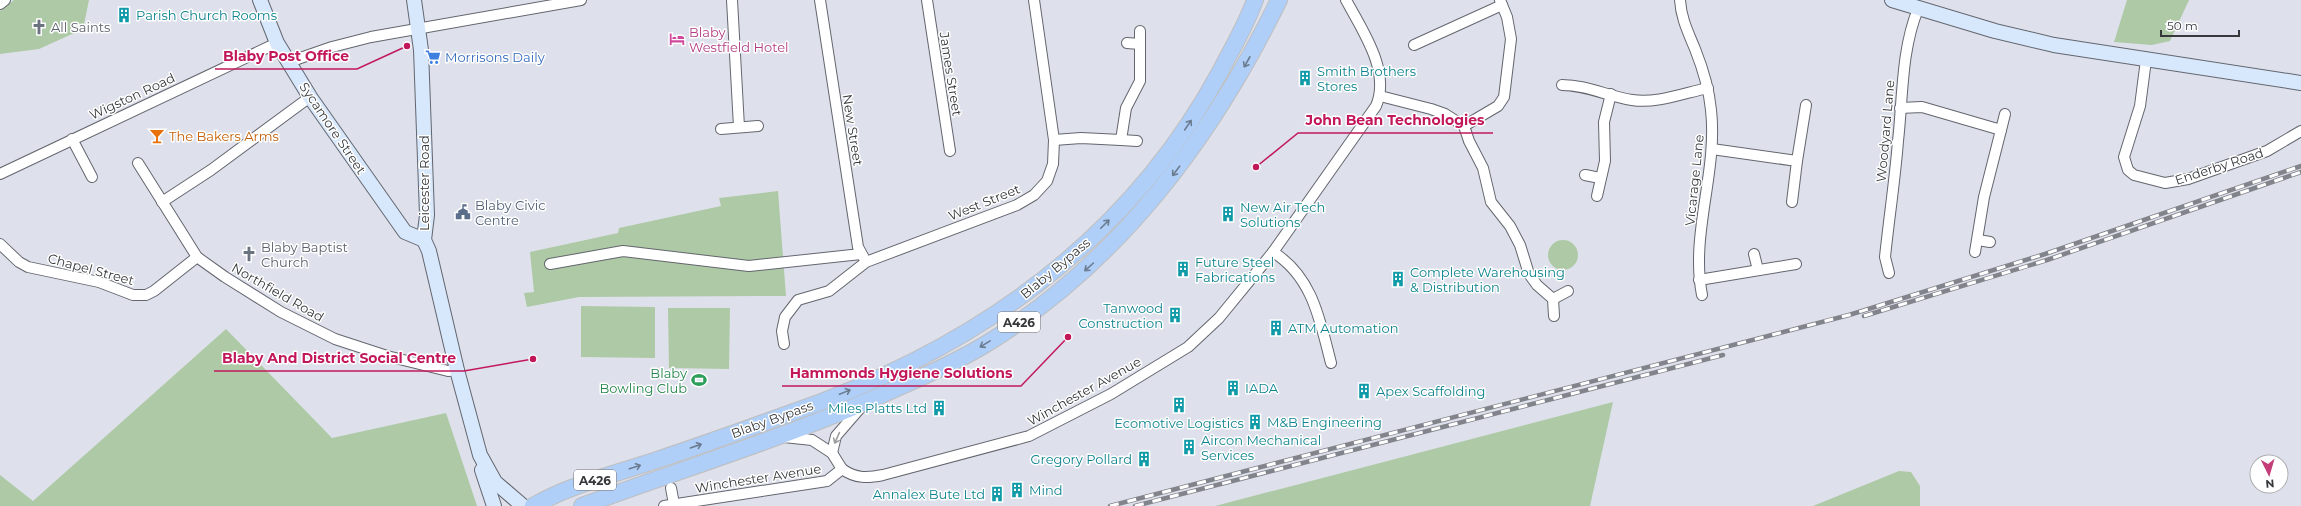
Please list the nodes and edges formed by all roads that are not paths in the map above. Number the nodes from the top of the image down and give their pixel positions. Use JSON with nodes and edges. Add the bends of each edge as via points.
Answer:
{"nodes":[{"id":1,"x":5,"y":0,"type":"edge"},
{"id":2,"x":260,"y":0,"type":"edge"},
{"id":3,"x":414,"y":0,"type":"edge"},
{"id":4,"x":581,"y":0,"type":"edge"},
{"id":5,"x":732,"y":0,"type":"edge"},
{"id":6,"x":820,"y":0,"type":"edge"},
{"id":7,"x":927,"y":0,"type":"edge"},
{"id":8,"x":1034,"y":0,"type":"edge"},
{"id":9,"x":1255,"y":0,"type":"edge"},
{"id":10,"x":1279,"y":0,"type":"edge"},
{"id":11,"x":1346,"y":0,"type":"edge"},
{"id":12,"x":1680,"y":0,"type":"edge"},
{"id":13,"x":1892,"y":0,"type":"edge"},
{"id":14,"x":562,"y":2,"type":"edge"},
{"id":15,"x":1501,"y":3,"type":"edge"},
{"id":16,"x":0,"y":4,"type":"edge"},
{"id":17,"x":1920,"y":4,"type":"edge"},
{"id":18,"x":418,"y":28,"type":"junction"},
{"id":19,"x":1140,"y":31,"type":"dead end"},
{"id":20,"x":277,"y":43,"type":"junction"},
{"id":21,"x":1127,"y":43,"type":"dead end"},
{"id":22,"x":1140,"y":44,"type":"junction"},
{"id":23,"x":1414,"y":45,"type":"dead end"},
{"id":24,"x":2146,"y":60,"type":"junction"},
{"id":25,"x":289,"y":62,"type":"junction"},
{"id":26,"x":2301,"y":82,"type":"edge"},
{"id":27,"x":1562,"y":85,"type":"dead end"},
{"id":28,"x":1708,"y":88,"type":"junction"},
{"id":29,"x":1611,"y":94,"type":"junction"},
{"id":30,"x":1380,"y":96,"type":"junction"},
{"id":31,"x":310,"y":97,"type":"junction"},
{"id":32,"x":1806,"y":105,"type":"dead end"},
{"id":33,"x":1900,"y":108,"type":"junction"},
{"id":34,"x":2005,"y":114,"type":"dead end"},
{"id":35,"x":758,"y":126,"type":"dead end"},
{"id":36,"x":1464,"y":126,"type":"junction"},
{"id":37,"x":739,"y":128,"type":"junction"},
{"id":38,"x":721,"y":129,"type":"dead end"},
{"id":39,"x":2001,"y":130,"type":"junction"},
{"id":40,"x":2301,"y":132,"type":"edge"},
{"id":41,"x":72,"y":139,"type":"junction"},
{"id":42,"x":1054,"y":140,"type":"junction"},
{"id":43,"x":1121,"y":140,"type":"junction"},
{"id":44,"x":1137,"y":142,"type":"dead end"},
{"id":45,"x":1712,"y":149,"type":"junction"},
{"id":46,"x":950,"y":151,"type":"dead end"},
{"id":47,"x":1797,"y":161,"type":"junction"},
{"id":48,"x":138,"y":163,"type":"dead end"},
{"id":49,"x":0,"y":174,"type":"edge"},
{"id":50,"x":1585,"y":175,"type":"dead end"},
{"id":51,"x":92,"y":177,"type":"dead end"},
{"id":52,"x":1600,"y":178,"type":"junction"},
{"id":53,"x":1597,"y":196,"type":"dead end"},
{"id":54,"x":162,"y":202,"type":"junction"},
{"id":55,"x":1792,"y":202,"type":"dead end"},
{"id":56,"x":424,"y":240,"type":"junction"},
{"id":57,"x":1978,"y":240,"type":"junction"},
{"id":58,"x":1990,"y":242,"type":"dead end"},
{"id":59,"x":0,"y":244,"type":"edge"},
{"id":60,"x":1273,"y":252,"type":"junction"},
{"id":61,"x":1975,"y":252,"type":"dead end"},
{"id":62,"x":1754,"y":254,"type":"dead end"},
{"id":63,"x":197,"y":257,"type":"junction"},
{"id":64,"x":1885,"y":257,"type":"junction"},
{"id":65,"x":863,"y":258,"type":"junction"},
{"id":66,"x":1874,"y":258,"type":"dead end"},
{"id":67,"x":550,"y":264,"type":"dead end"},
{"id":68,"x":1796,"y":264,"type":"dead end"},
{"id":69,"x":1758,"y":270,"type":"junction"},
{"id":70,"x":1889,"y":274,"type":"dead end"},
{"id":71,"x":1699,"y":280,"type":"junction"},
{"id":72,"x":1568,"y":291,"type":"dead end"},
{"id":73,"x":1702,"y":294,"type":"dead end"},
{"id":74,"x":1552,"y":299,"type":"junction"},
{"id":75,"x":1554,"y":316,"type":"dead end"},
{"id":76,"x":784,"y":344,"type":"dead end"},
{"id":77,"x":1331,"y":363,"type":"dead end"},
{"id":78,"x":457,"y":370,"type":"junction"},
{"id":79,"x":864,"y":403,"type":"junction"},
{"id":80,"x":778,"y":437,"type":"junction"},
{"id":81,"x":832,"y":453,"type":"junction"},
{"id":82,"x":480,"y":455,"type":"junction"},
{"id":83,"x":842,"y":469,"type":"junction"},
{"id":84,"x":671,"y":488,"type":"dead end"},
{"id":85,"x":669,"y":505,"type":"edge"},
{"id":86,"x":494,"y":506,"type":"edge"},
{"id":87,"x":523,"y":506,"type":"edge"},
{"id":88,"x":533,"y":506,"type":"edge"},
{"id":89,"x":582,"y":506,"type":"edge"}],
"edges":[{"from":1,"to":16,"type":"street"},
{"from":2,"to":20,"type":"street","name":"Sycamore Street"},
{"from":3,"to":18,"type":"street","name":"Leicester Road"},
{"from":4,"to":14,"type":"street"},
{"from":5,"to":37,"type":"street"},
{"from":6,"to":65,"type":"street","name":"New Street","via":[[858,248]]},
{"from":7,"to":46,"type":"street","name":"James Street"},
{"from":8,"to":42,"type":"street","name":"West Street"},
{"from":88,"to":9,"type":"main road","name":"Blaby Bypass","number":"A426","one_way":true,"via":[[600,478],[795,412],[893,373],[946,345],[1013,303],[1070,257],[1120,210],[1145,181],[1207,95],[1247,21]]},
{"from":10,"to":79,"type":"main road","name":"Blaby Bypass","number":"A426","one_way":true,"via":[[1224,102],[1194,147],[1161,191],[1103,254],[1050,299],[985,344],[947,365]]},
{"from":11,"to":30,"type":"street","name":"Winchester Avenue","via":[[1370,48],[1380,76]]},
{"from":12,"to":28,"type":"street","name":"Vicarage Lane","via":[[1683,21]]},
{"from":13,"to":17,"type":"street"},
{"from":14,"to":18,"type":"street"},
{"from":15,"to":23,"type":"street"},
{"from":15,"to":36,"type":"street","via":[[1507,17],[1511,39],[1504,97],[1498,106]]},
{"from":17,"to":24,"type":"street","via":[[2054,45]]},
{"from":17,"to":33,"type":"street","name":"Woodyard Lane","via":[[1910,33]]},
{"from":18,"to":25,"type":"street","via":[[332,47]]},
{"from":18,"to":56,"type":"street","name":"Leicester Road","via":[[426,199]]},
{"from":19,"to":22,"type":"street"},
{"from":20,"to":25,"type":"street","name":"Sycamore Street"},
{"from":20,"to":41,"type":"street","name":"Wigston Road"},
{"from":21,"to":22,"type":"street"},
{"from":22,"to":43,"type":"street","via":[[1140,82],[1126,108]]},
{"from":24,"to":26,"type":"street"},
{"from":24,"to":40,"type":"street","name":"Enderby Road","via":[[2140,106],[2124,157],[2128,170],[2134,174],[2165,183],[2188,179],[2267,151]]},
{"from":25,"to":31,"type":"street","name":"Sycamore Street"},
{"from":27,"to":29,"type":"street","via":[[1584,86]]},
{"from":28,"to":29,"type":"street","via":[[1653,100],[1632,100]]},
{"from":28,"to":45,"type":"street","name":"Vicarage Lane","via":[[1712,110]]},
{"from":29,"to":52,"type":"street","via":[[1604,122],[1605,161]]},
{"from":30,"to":36,"type":"street","via":[[1445,114]]},
{"from":30,"to":60,"type":"street","name":"Winchester Avenue","via":[[1376,106]]},
{"from":31,"to":54,"type":"street","via":[[211,170]]},
{"from":31,"to":56,"type":"street","name":"Sycamore Street","via":[[405,232]]},
{"from":32,"to":47,"type":"street"},
{"from":33,"to":39,"type":"street","via":[[1922,107]]},
{"from":33,"to":64,"type":"street","name":"Woodyard Lane","via":[[1899,140]]},
{"from":34,"to":39,"type":"street"},
{"from":35,"to":37,"type":"street"},
{"from":36,"to":74,"type":"street","via":[[1483,168],[1491,202],[1512,229],[1529,274]]},
{"from":37,"to":38,"type":"street"},
{"from":39,"to":57,"type":"street","via":[[1984,197]]},
{"from":41,"to":49,"type":"street","name":"Wigston Road"},
{"from":41,"to":51,"type":"street"},
{"from":42,"to":43,"type":"street"},
{"from":42,"to":65,"type":"street","name":"West Street","via":[[1053,164],[1047,181],[1026,200]]},
{"from":43,"to":44,"type":"street"},
{"from":45,"to":47,"type":"street"},
{"from":45,"to":71,"type":"street","name":"Vicarage Lane","via":[[1698,266]]},
{"from":47,"to":55,"type":"street"},
{"from":48,"to":54,"type":"street","name":"Northfield Road"},
{"from":50,"to":52,"type":"street"},
{"from":52,"to":53,"type":"street"},
{"from":54,"to":63,"type":"street","name":"Northfield Road"},
{"from":56,"to":78,"type":"street","name":"Leicester Road","via":[[429,251]]},
{"from":57,"to":58,"type":"street"},
{"from":57,"to":61,"type":"street"},
{"from":59,"to":63,"type":"street","name":"Chapel Street","via":[[28,267],[99,282],[133,295],[146,295],[154,291]]},
{"from":60,"to":77,"type":"street","via":[[1295,270],[1308,289],[1316,307]]},
{"from":60,"to":83,"type":"street","name":"Winchester Avenue","via":[[1219,318],[1188,347],[1111,394],[1028,436],[868,478],[850,474]]},
{"from":62,"to":69,"type":"street"},
{"from":63,"to":78,"type":"street","name":"Northfield Road","via":[[281,312],[335,339],[387,356],[448,371]]},
{"from":64,"to":66,"type":"street"},
{"from":64,"to":70,"type":"street","name":"Woodyard Lane"},
{"from":65,"to":67,"type":"street","via":[[749,266],[623,251]]},
{"from":65,"to":76,"type":"street","via":[[828,291],[798,300],[785,317],[782,331]]},
{"from":68,"to":69,"type":"street"},
{"from":69,"to":71,"type":"street"},
{"from":71,"to":73,"type":"street","name":"Vicarage Lane"},
{"from":72,"to":74,"type":"street"},
{"from":74,"to":75,"type":"street"},
{"from":78,"to":82,"type":"street","name":"Leicester Road"},
{"from":79,"to":80,"type":"main road","name":"Blaby Bypass","number":"A426"},
{"from":79,"to":81,"type":"street","name":"Winchester Avenue","one_way":true,"via":[[836,436]]},
{"from":80,"to":81,"type":"street","name":"Winchester Avenue","via":[[812,440]]},
{"from":80,"to":89,"type":"main road","name":"Blaby Bypass","number":"A426"},
{"from":81,"to":83,"type":"street","name":"Winchester Avenue"},
{"from":82,"to":86,"type":"street","name":"Leicester Road","via":[[485,481]]},
{"from":82,"to":87,"type":"street","name":"Leicester Road","via":[[495,482]]},
{"from":83,"to":85,"type":"street","name":"Winchester Avenue","via":[[827,481]]},
{"from":84,"to":85,"type":"street","name":"Winchester Avenue"}]}
